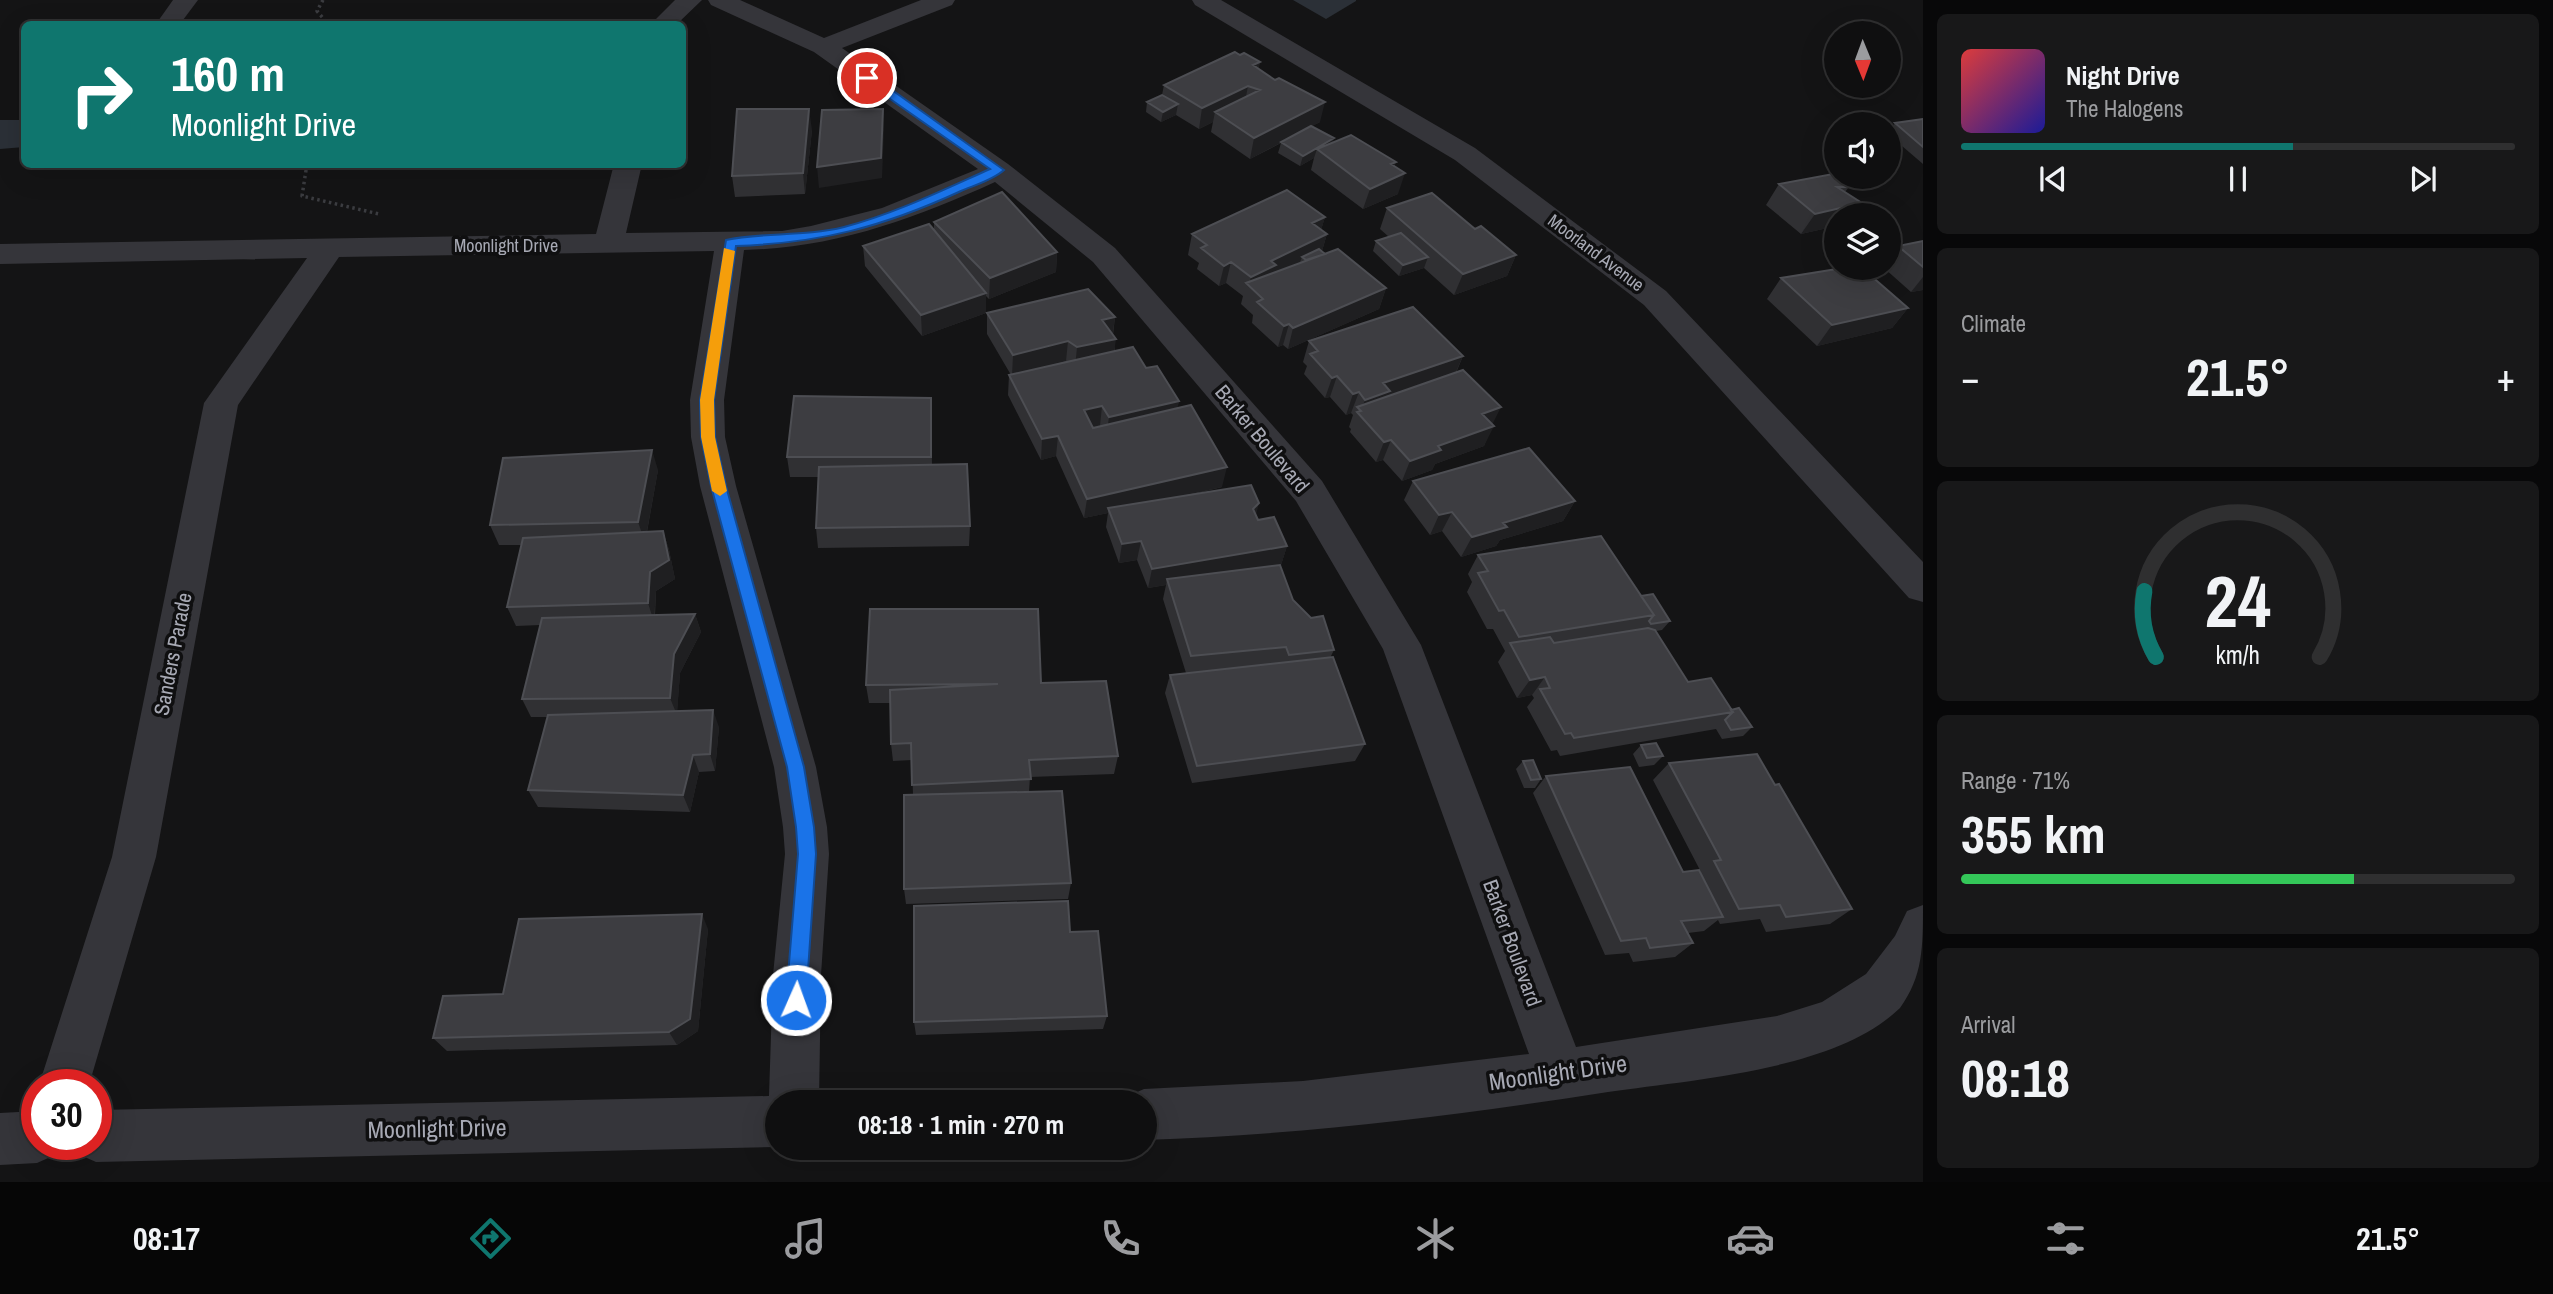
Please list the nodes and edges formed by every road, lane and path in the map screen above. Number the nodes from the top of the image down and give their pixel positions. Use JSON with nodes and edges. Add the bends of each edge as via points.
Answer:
{"nodes":[{"id":1,"x":186,"y":0,"type":"edge"},
{"id":2,"x":323,"y":0,"type":"edge"},
{"id":3,"x":690,"y":0,"type":"edge"},
{"id":4,"x":720,"y":0,"type":"edge"},
{"id":5,"x":943,"y":0,"type":"edge"},
{"id":6,"x":1204,"y":0,"type":"edge"},
{"id":7,"x":170,"y":21,"type":"edge"},
{"id":8,"x":325,"y":21,"type":"edge"},
{"id":9,"x":666,"y":21,"type":"edge"},
{"id":10,"x":823,"y":47,"type":"junction"},
{"id":11,"x":306,"y":168,"type":"edge"},
{"id":12,"x":627,"y":168,"type":"edge"},
{"id":13,"x":998,"y":170,"type":"junction"},
{"id":14,"x":730,"y":243,"type":"junction"},
{"id":15,"x":608,"y":245,"type":"junction"},
{"id":16,"x":331,"y":247,"type":"junction"},
{"id":17,"x":411,"y":247,"type":"junction"},
{"id":18,"x":0,"y":254,"type":"edge"},
{"id":19,"x":1923,"y":587,"type":"edge"},
{"id":20,"x":1923,"y":927,"type":"edge"},
{"id":21,"x":69,"y":1069,"type":"edge"},
{"id":22,"x":1561,"y":1073,"type":"junction"},
{"id":23,"x":794,"y":1090,"type":"edge"},
{"id":24,"x":1157,"y":1115,"type":"edge"},
{"id":25,"x":765,"y":1122,"type":"edge"},
{"id":26,"x":112,"y":1136,"type":"edge"},
{"id":27,"x":21,"y":1138,"type":"edge"},
{"id":28,"x":0,"y":1139,"type":"edge"}],
"edges":[{"from":1,"to":7,"type":"street"},
{"from":2,"to":8,"type":"path","via":[[317,11]]},
{"from":3,"to":9,"type":"street"},
{"from":4,"to":10,"type":"street","name":"Barker Boulevard"},
{"from":5,"to":10,"type":"street"},
{"from":6,"to":19,"type":"street","name":"Moorland Avenue","via":[[1465,154],[1655,298]]},
{"from":10,"to":13,"type":"street","name":"Barker Boulevard"},
{"from":11,"to":17,"type":"path","via":[[302,196],[413,221],[418,228]]},
{"from":12,"to":15,"type":"street"},
{"from":13,"to":14,"type":"street","name":"Moonlight Drive","via":[[929,201],[846,230]]},
{"from":13,"to":22,"type":"street","name":"Barker Boulevard","via":[[1104,255],[1309,491],[1401,645]]},
{"from":14,"to":15,"type":"street","name":"Moonlight Drive"},
{"from":14,"to":23,"type":"street","via":[[707,400],[708,437],[795,767],[805,827]]},
{"from":15,"to":17,"type":"street","name":"Moonlight Drive"},
{"from":16,"to":17,"type":"street","name":"Moonlight Drive"},
{"from":16,"to":18,"type":"street","name":"Moonlight Drive"},
{"from":16,"to":21,"type":"street","name":"Sanders Parade","via":[[221,403],[134,857]]},
{"from":20,"to":22,"type":"street","name":"Moonlight Drive","via":[[1914,951],[1884,992],[1854,1014],[1822,1029],[1777,1041]]},
{"from":22,"to":24,"type":"street","name":"Moonlight Drive","via":[[1336,1102]]},
{"from":25,"to":26,"type":"street","name":"Moonlight Drive"},
{"from":27,"to":28,"type":"street"}]}
